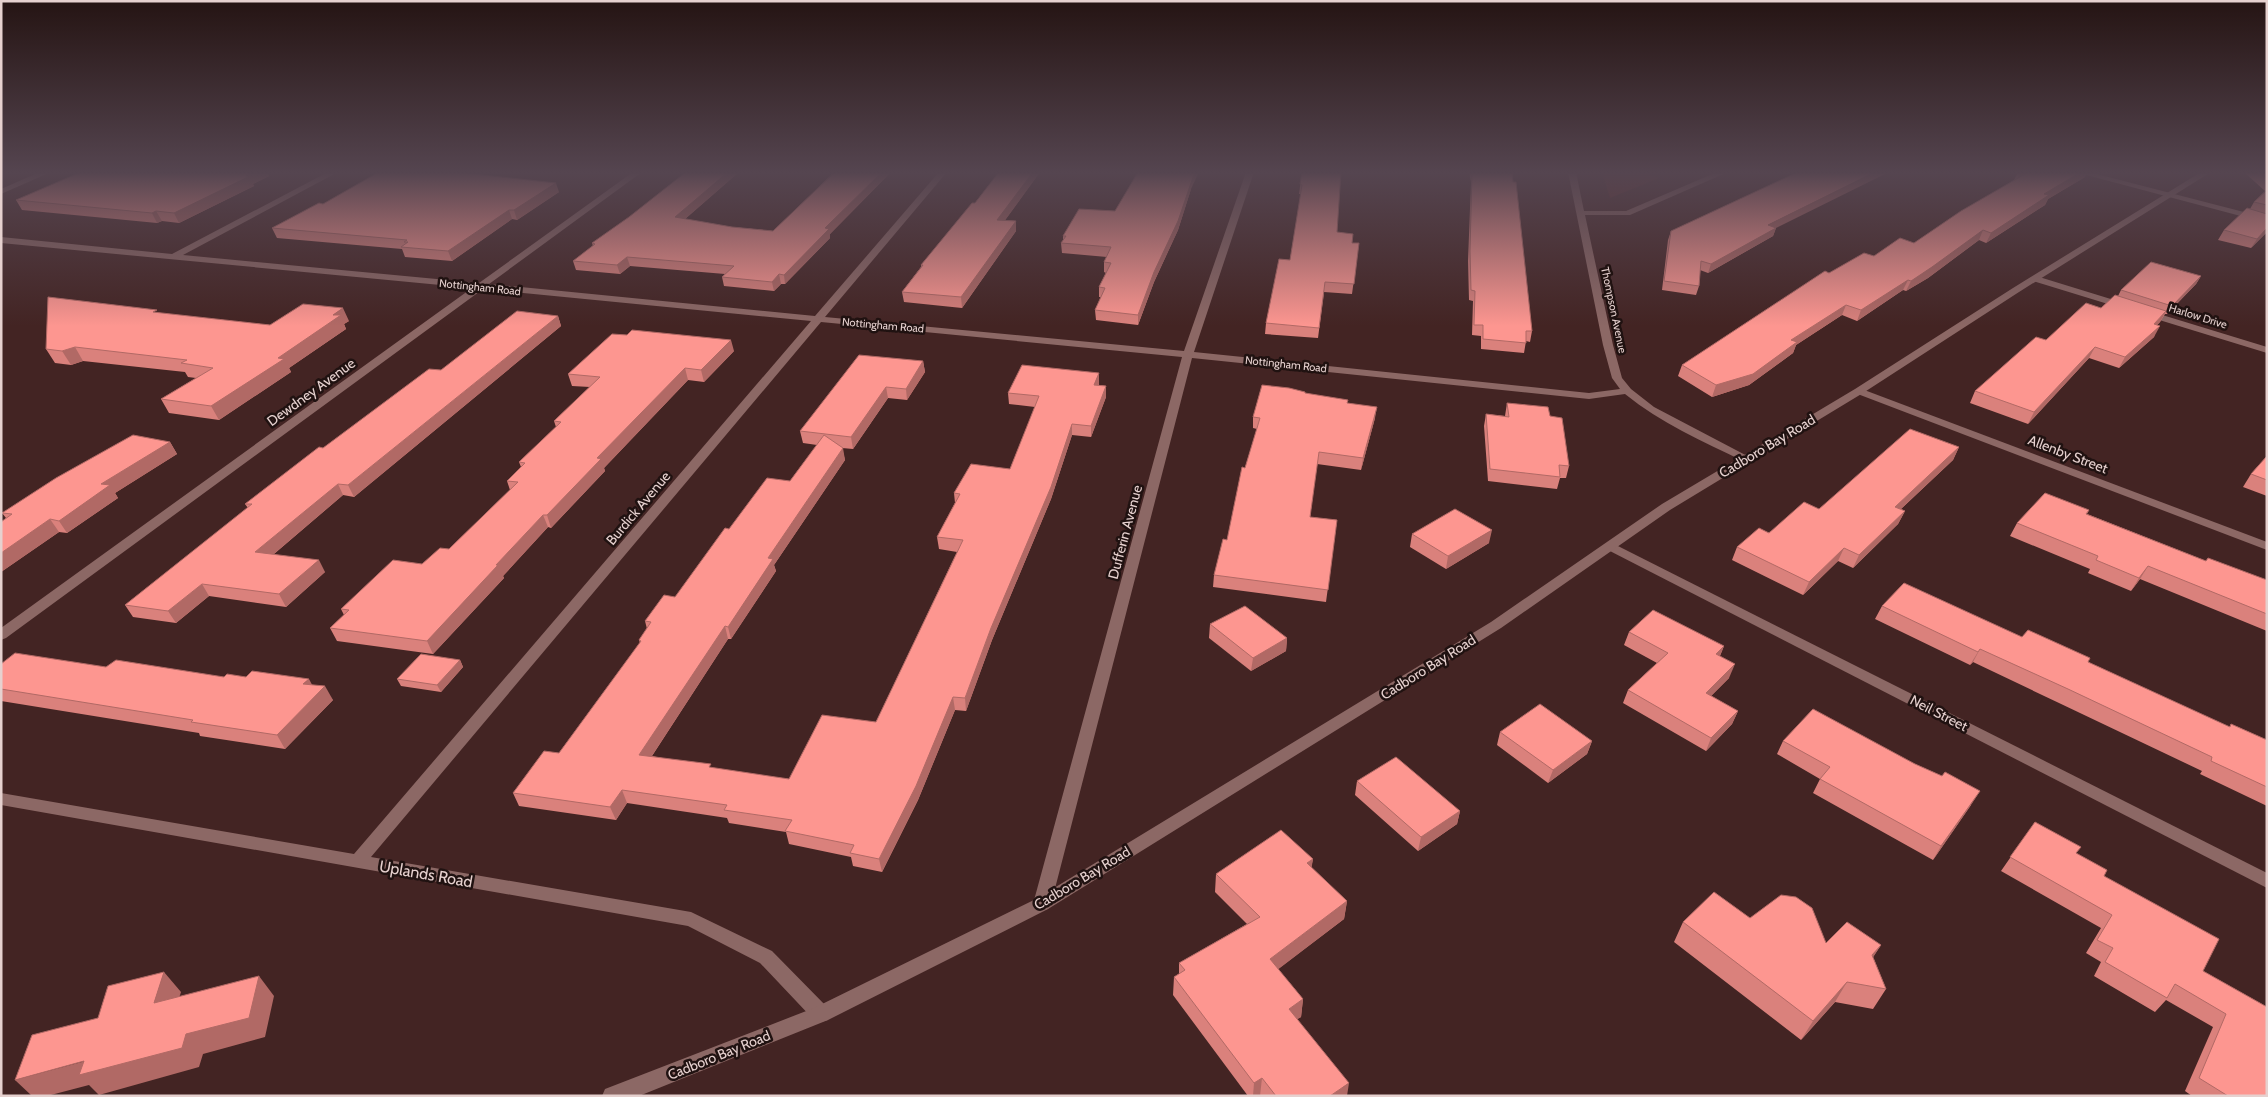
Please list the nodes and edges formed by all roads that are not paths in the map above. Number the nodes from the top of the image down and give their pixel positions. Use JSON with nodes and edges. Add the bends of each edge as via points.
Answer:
{"nodes":[{"id":1,"x":238,"y":223,"type":"edge"},
{"id":2,"x":568,"y":223,"type":"edge"},
{"id":3,"x":899,"y":223,"type":"edge"},
{"id":4,"x":1233,"y":223,"type":"edge"},
{"id":5,"x":1583,"y":223,"type":"edge"},
{"id":6,"x":2125,"y":223,"type":"edge"},
{"id":7,"x":1,"y":240,"type":"edge"},
{"id":8,"x":175,"y":257,"type":"junction"},
{"id":9,"x":2036,"y":279,"type":"junction"},
{"id":10,"x":481,"y":287,"type":"junction"},
{"id":11,"x":818,"y":319,"type":"junction"},
{"id":12,"x":2267,"y":350,"type":"edge"},
{"id":13,"x":1188,"y":354,"type":"junction"},
{"id":14,"x":1627,"y":391,"type":"junction"},
{"id":15,"x":1859,"y":391,"type":"junction"},
{"id":16,"x":1747,"y":459,"type":"junction"},
{"id":17,"x":1610,"y":546,"type":"junction"},
{"id":18,"x":2267,"y":546,"type":"edge"},
{"id":19,"x":1,"y":635,"type":"edge"},
{"id":20,"x":1,"y":799,"type":"edge"},
{"id":21,"x":357,"y":862,"type":"junction"},
{"id":22,"x":2267,"y":881,"type":"edge"},
{"id":23,"x":1042,"y":904,"type":"junction"},
{"id":24,"x":821,"y":1014,"type":"junction"},
{"id":25,"x":612,"y":1096,"type":"edge"}],
"edges":[{"from":1,"to":8,"type":"street"},
{"from":2,"to":10,"type":"street","name":"Dewdney Avenue"},
{"from":3,"to":11,"type":"street","name":"Burdick Avenue"},
{"from":4,"to":13,"type":"street","name":"Dufferin Avenue"},
{"from":5,"to":14,"type":"street","name":"Thompson Avenue","via":[[1608,345],[1617,378]]},
{"from":6,"to":9,"type":"street","name":"Cadboro Bay Road"},
{"from":7,"to":8,"type":"street","name":"Nottingham Road"},
{"from":8,"to":10,"type":"street","name":"Nottingham Road"},
{"from":9,"to":12,"type":"street","name":"Harlow Drive"},
{"from":9,"to":15,"type":"street","name":"Cadboro Bay Road"},
{"from":10,"to":11,"type":"street","name":"Nottingham Road"},
{"from":10,"to":19,"type":"street","name":"Dewdney Avenue"},
{"from":11,"to":13,"type":"street","name":"Nottingham Road"},
{"from":11,"to":21,"type":"street","name":"Burdick Avenue"},
{"from":13,"to":14,"type":"street","name":"Nottingham Road","via":[[1589,396]]},
{"from":13,"to":23,"type":"street","name":"Dufferin Avenue"},
{"from":14,"to":16,"type":"street","via":[[1666,419]]},
{"from":15,"to":16,"type":"street","name":"Cadboro Bay Road"},
{"from":15,"to":18,"type":"street","name":"Allenby Street"},
{"from":16,"to":17,"type":"street","name":"Cadboro Bay Road","via":[[1666,507]]},
{"from":17,"to":22,"type":"street","name":"Neil Street"},
{"from":17,"to":23,"type":"street","name":"Cadboro Bay Road","via":[[1496,625]]},
{"from":20,"to":21,"type":"street","name":"Uplands Road"},
{"from":21,"to":24,"type":"street","name":"Uplands Road","via":[[691,919],[766,957]]},
{"from":23,"to":24,"type":"street","name":"Cadboro Bay Road"},
{"from":24,"to":25,"type":"street","name":"Cadboro Bay Road"}]}
